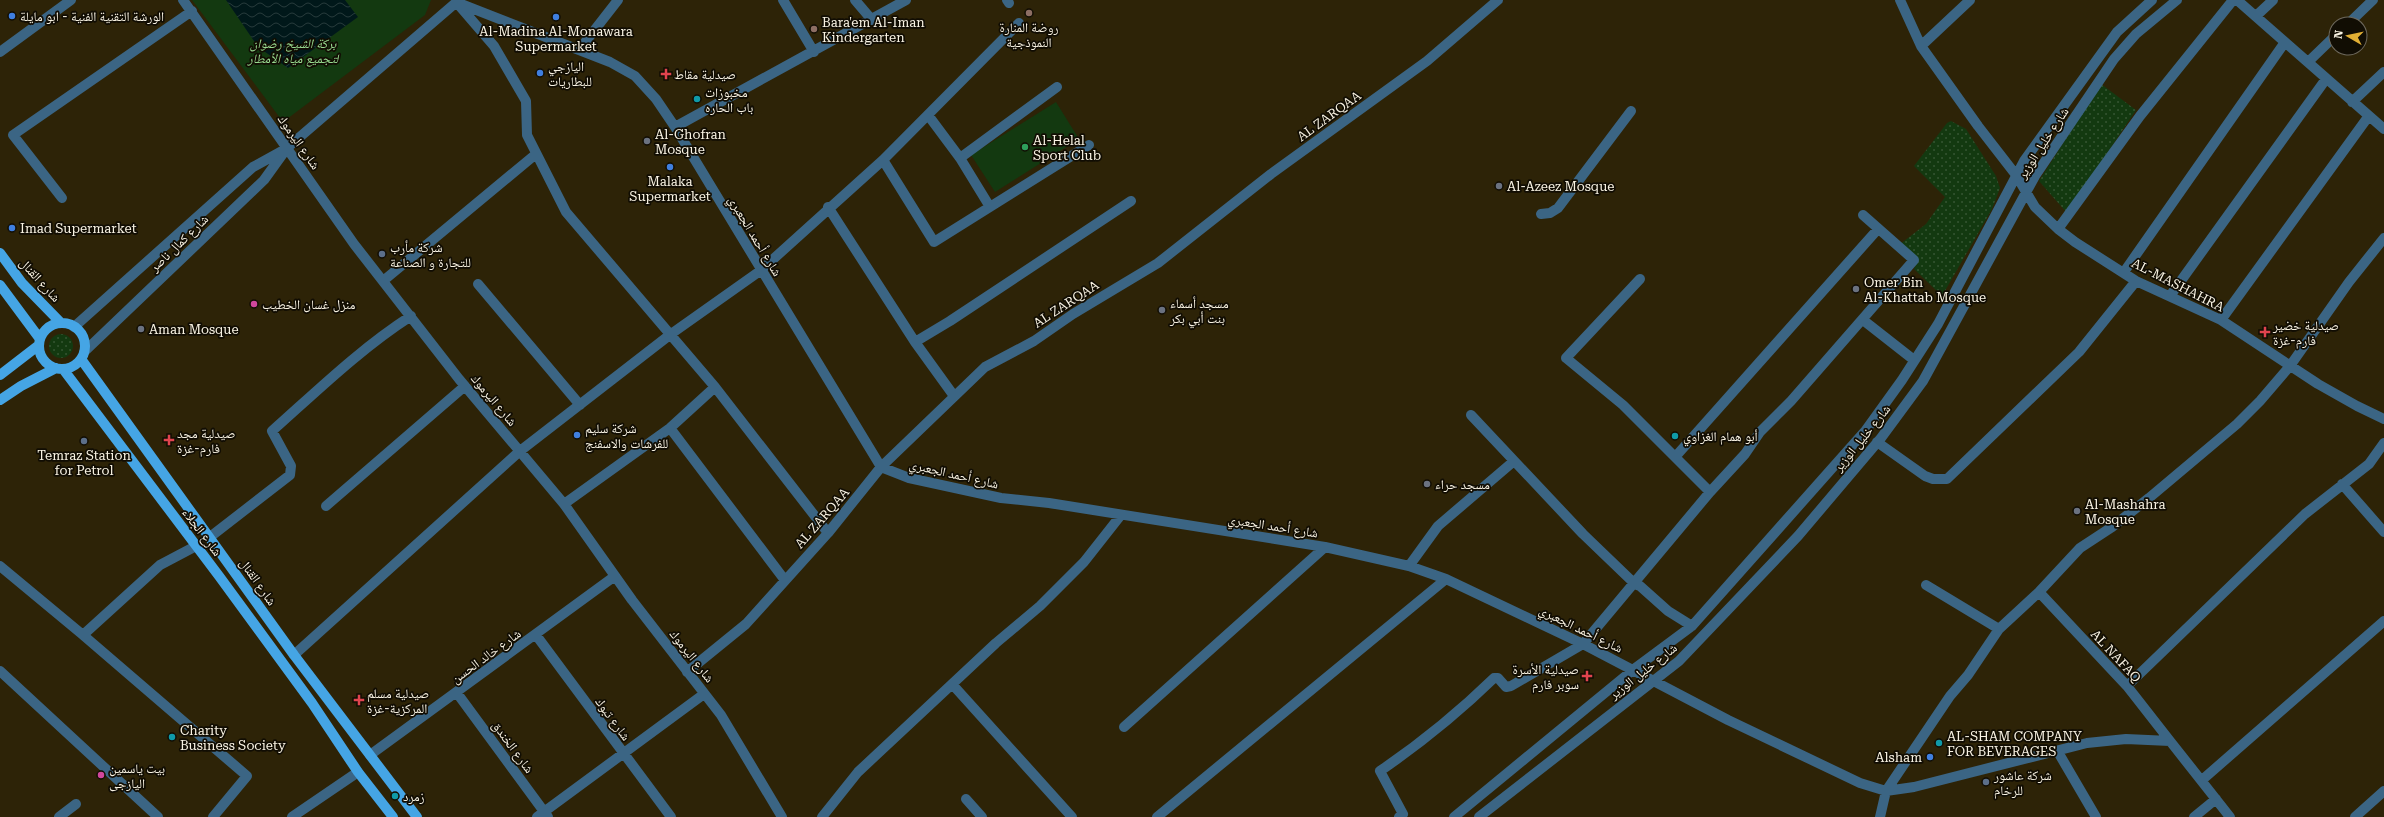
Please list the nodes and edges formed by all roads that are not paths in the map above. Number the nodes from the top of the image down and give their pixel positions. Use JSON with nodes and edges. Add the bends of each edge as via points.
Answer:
{"nodes":[{"id":1,"x":71,"y":0,"type":"edge"},
{"id":2,"x":183,"y":0,"type":"edge"},
{"id":3,"x":618,"y":0,"type":"edge"},
{"id":4,"x":783,"y":0,"type":"edge"},
{"id":5,"x":855,"y":0,"type":"edge"},
{"id":6,"x":906,"y":0,"type":"edge"},
{"id":7,"x":1498,"y":0,"type":"edge"},
{"id":8,"x":1900,"y":0,"type":"edge"},
{"id":9,"x":1970,"y":0,"type":"edge"},
{"id":10,"x":2152,"y":0,"type":"edge"},
{"id":11,"x":2176,"y":0,"type":"edge"},
{"id":12,"x":2233,"y":0,"type":"edge"},
{"id":13,"x":2237,"y":0,"type":"edge"},
{"id":14,"x":2273,"y":0,"type":"edge"},
{"id":15,"x":2373,"y":0,"type":"edge"},
{"id":16,"x":456,"y":1,"type":"edge"},
{"id":17,"x":192,"y":11,"type":"junction"},
{"id":18,"x":2256,"y":16,"type":"junction"},
{"id":19,"x":2356,"y":16,"type":"edge"},
{"id":20,"x":872,"y":20,"type":"junction"},
{"id":21,"x":1019,"y":24,"type":"dead end"},
{"id":22,"x":2285,"y":42,"type":"junction"},
{"id":23,"x":2328,"y":43,"type":"edge"},
{"id":24,"x":1921,"y":46,"type":"junction"},
{"id":25,"x":579,"y":50,"type":"junction"},
{"id":26,"x":0,"y":52,"type":"edge"},
{"id":27,"x":814,"y":52,"type":"junction"},
{"id":28,"x":2308,"y":62,"type":"junction"},
{"id":29,"x":2384,"y":72,"type":"edge"},
{"id":30,"x":2326,"y":79,"type":"junction"},
{"id":31,"x":1057,"y":87,"type":"dead end"},
{"id":32,"x":2352,"y":102,"type":"junction"},
{"id":33,"x":1631,"y":112,"type":"dead end"},
{"id":34,"x":928,"y":115,"type":"junction"},
{"id":35,"x":2368,"y":117,"type":"junction"},
{"id":36,"x":675,"y":127,"type":"junction"},
{"id":37,"x":2384,"y":129,"type":"edge"},
{"id":38,"x":1089,"y":145,"type":"dead end"},
{"id":39,"x":287,"y":148,"type":"junction"},
{"id":40,"x":536,"y":154,"type":"junction"},
{"id":41,"x":960,"y":158,"type":"junction"},
{"id":42,"x":883,"y":160,"type":"junction"},
{"id":43,"x":2016,"y":176,"type":"junction"},
{"id":44,"x":2026,"y":194,"type":"junction"},
{"id":45,"x":62,"y":198,"type":"dead end"},
{"id":46,"x":1131,"y":201,"type":"dead end"},
{"id":47,"x":828,"y":207,"type":"junction"},
{"id":48,"x":990,"y":207,"type":"junction"},
{"id":49,"x":1540,"y":214,"type":"dead end"},
{"id":50,"x":1864,"y":215,"type":"dead end"},
{"id":51,"x":1878,"y":229,"type":"junction"},
{"id":52,"x":2058,"y":229,"type":"junction"},
{"id":53,"x":2384,"y":238,"type":"edge"},
{"id":54,"x":0,"y":254,"type":"edge"},
{"id":55,"x":760,"y":271,"type":"junction"},
{"id":56,"x":2124,"y":272,"type":"junction"},
{"id":57,"x":1640,"y":279,"type":"dead end"},
{"id":58,"x":383,"y":281,"type":"junction"},
{"id":59,"x":2136,"y":281,"type":"junction"},
{"id":60,"x":478,"y":284,"type":"dead end"},
{"id":61,"x":0,"y":285,"type":"edge"},
{"id":62,"x":2170,"y":296,"type":"junction"},
{"id":63,"x":411,"y":316,"type":"junction"},
{"id":64,"x":1863,"y":320,"type":"junction"},
{"id":65,"x":2221,"y":320,"type":"junction"},
{"id":66,"x":61,"y":323,"type":"junction"},
{"id":67,"x":74,"y":326,"type":"junction"},
{"id":68,"x":671,"y":334,"type":"junction"},
{"id":69,"x":40,"y":342,"type":"junction"},
{"id":70,"x":915,"y":342,"type":"junction"},
{"id":71,"x":82,"y":355,"type":"junction"},
{"id":72,"x":1914,"y":360,"type":"junction"},
{"id":73,"x":2290,"y":366,"type":"junction"},
{"id":74,"x":59,"y":369,"type":"junction"},
{"id":75,"x":0,"y":375,"type":"edge"},
{"id":76,"x":466,"y":386,"type":"junction"},
{"id":77,"x":715,"y":387,"type":"junction"},
{"id":78,"x":954,"y":396,"type":"junction"},
{"id":79,"x":0,"y":400,"type":"edge"},
{"id":80,"x":580,"y":405,"type":"junction"},
{"id":81,"x":1471,"y":415,"type":"dead end"},
{"id":82,"x":2384,"y":419,"type":"edge"},
{"id":83,"x":670,"y":428,"type":"junction"},
{"id":84,"x":1877,"y":442,"type":"junction"},
{"id":85,"x":2384,"y":443,"type":"edge"},
{"id":86,"x":520,"y":452,"type":"junction"},
{"id":87,"x":1676,"y":456,"type":"junction"},
{"id":88,"x":1514,"y":461,"type":"junction"},
{"id":89,"x":881,"y":467,"type":"junction"},
{"id":90,"x":2342,"y":484,"type":"junction"},
{"id":91,"x":1710,"y":492,"type":"junction"},
{"id":92,"x":564,"y":504,"type":"junction"},
{"id":93,"x":326,"y":506,"type":"dead end"},
{"id":94,"x":1121,"y":515,"type":"junction"},
{"id":95,"x":2384,"y":532,"type":"edge"},
{"id":96,"x":828,"y":533,"type":"junction"},
{"id":97,"x":210,"y":537,"type":"junction"},
{"id":98,"x":196,"y":546,"type":"junction"},
{"id":99,"x":1325,"y":547,"type":"junction"},
{"id":100,"x":0,"y":566,"type":"edge"},
{"id":101,"x":1409,"y":566,"type":"junction"},
{"id":102,"x":615,"y":576,"type":"junction"},
{"id":103,"x":784,"y":579,"type":"junction"},
{"id":104,"x":1446,"y":579,"type":"junction"},
{"id":105,"x":1634,"y":584,"type":"junction"},
{"id":106,"x":1926,"y":585,"type":"dead end"},
{"id":107,"x":2039,"y":592,"type":"junction"},
{"id":108,"x":2384,"y":622,"type":"edge"},
{"id":109,"x":1692,"y":626,"type":"junction"},
{"id":110,"x":1999,"y":629,"type":"junction"},
{"id":111,"x":83,"y":635,"type":"junction"},
{"id":112,"x":536,"y":635,"type":"junction"},
{"id":113,"x":1583,"y":644,"type":"junction"},
{"id":114,"x":294,"y":654,"type":"junction"},
{"id":115,"x":1634,"y":669,"type":"junction"},
{"id":116,"x":687,"y":672,"type":"junction"},
{"id":117,"x":2,"y":676,"type":"edge"},
{"id":118,"x":1654,"y":680,"type":"junction"},
{"id":119,"x":952,"y":684,"type":"junction"},
{"id":120,"x":2127,"y":686,"type":"junction"},
{"id":121,"x":457,"y":693,"type":"junction"},
{"id":122,"x":704,"y":694,"type":"junction"},
{"id":123,"x":1124,"y":727,"type":"dead end"},
{"id":124,"x":2170,"y":740,"type":"junction"},
{"id":125,"x":2058,"y":752,"type":"junction"},
{"id":126,"x":622,"y":754,"type":"junction"},
{"id":127,"x":370,"y":755,"type":"junction"},
{"id":128,"x":358,"y":772,"type":"junction"},
{"id":129,"x":2202,"y":780,"type":"junction"},
{"id":130,"x":1886,"y":791,"type":"junction"},
{"id":131,"x":2384,"y":792,"type":"edge"},
{"id":132,"x":2216,"y":799,"type":"junction"},
{"id":133,"x":966,"y":800,"type":"dead end"},
{"id":134,"x":76,"y":804,"type":"dead end"},
{"id":135,"x":543,"y":815,"type":"edge"},
{"id":136,"x":1402,"y":816,"type":"edge"},
{"id":137,"x":59,"y":817,"type":"edge"},
{"id":138,"x":158,"y":817,"type":"edge"},
{"id":139,"x":213,"y":817,"type":"edge"},
{"id":140,"x":292,"y":817,"type":"edge"},
{"id":141,"x":393,"y":817,"type":"edge"},
{"id":142,"x":417,"y":817,"type":"edge"},
{"id":143,"x":671,"y":817,"type":"edge"},
{"id":144,"x":782,"y":817,"type":"edge"},
{"id":145,"x":822,"y":817,"type":"edge"},
{"id":146,"x":982,"y":817,"type":"edge"},
{"id":147,"x":1072,"y":817,"type":"edge"},
{"id":148,"x":1157,"y":817,"type":"edge"},
{"id":149,"x":1454,"y":817,"type":"edge"},
{"id":150,"x":1479,"y":817,"type":"edge"},
{"id":151,"x":1880,"y":817,"type":"edge"},
{"id":152,"x":2096,"y":817,"type":"edge"},
{"id":153,"x":2194,"y":817,"type":"edge"},
{"id":154,"x":2230,"y":817,"type":"edge"},
{"id":155,"x":2355,"y":817,"type":"edge"}],
"edges":[{"from":1,"to":26,"type":"street"},
{"from":2,"to":17,"type":"street","name":"شارع اليرموك"},
{"from":3,"to":25,"type":"street"},
{"from":4,"to":27,"type":"street"},
{"from":5,"to":20,"type":"street"},
{"from":6,"to":20,"type":"street"},
{"from":7,"to":78,"type":"street","name":"AL ZARQAA","via":[[1427,61],[1271,174],[1158,263],[1073,314],[1034,341],[985,367]]},
{"from":8,"to":24,"type":"street","name":"AL-MASHAHRA"},
{"from":9,"to":24,"type":"street"},
{"from":10,"to":43,"type":"street","name":"شارع خليل الوزير","via":[[2117,32],[2024,161]]},
{"from":11,"to":44,"type":"street","name":"شارع خليل الوزير","via":[[2136,34],[2114,59],[2035,176]]},
{"from":12,"to":52,"type":"street","via":[[2140,116]]},
{"from":13,"to":18,"type":"street"},
{"from":14,"to":18,"type":"street"},
{"from":15,"to":19,"type":"street"},
{"from":16,"to":25,"type":"street","name":"شارع أحمد الجعبري"},
{"from":16,"to":39,"type":"street","name":"شارع كمال ناصر"},
{"from":16,"to":40,"type":"street","via":[[494,46],[526,101],[527,135]]},
{"from":17,"to":39,"type":"street","name":"شارع اليرموك"},
{"from":17,"to":45,"type":"street","via":[[13,135]]},
{"from":18,"to":22,"type":"street"},
{"from":20,"to":27,"type":"street"},
{"from":21,"to":34,"type":"street"},
{"from":22,"to":28,"type":"street"},
{"from":22,"to":56,"type":"street"},
{"from":23,"to":28,"type":"street"},
{"from":24,"to":43,"type":"street","name":"AL-MASHAHRA"},
{"from":25,"to":36,"type":"street","name":"شارع أحمد الجعبري","via":[[610,62],[635,76],[656,99]]},
{"from":27,"to":36,"type":"street"},
{"from":28,"to":30,"type":"street"},
{"from":29,"to":32,"type":"street"},
{"from":30,"to":32,"type":"street"},
{"from":30,"to":62,"type":"street"},
{"from":31,"to":41,"type":"street"},
{"from":32,"to":35,"type":"street"},
{"from":33,"to":49,"type":"street","via":[[1558,208],[1550,213]]},
{"from":34,"to":41,"type":"street"},
{"from":34,"to":42,"type":"street"},
{"from":35,"to":37,"type":"street"},
{"from":35,"to":65,"type":"street"},
{"from":36,"to":55,"type":"street","name":"شارع أحمد الجعبري"},
{"from":38,"to":48,"type":"street"},
{"from":39,"to":58,"type":"street","name":"شارع اليرموك"},
{"from":39,"to":67,"type":"street","name":"شارع كمال ناصر","via":[[253,166]]},
{"from":39,"to":71,"type":"street","name":"شارع كمال ناصر","via":[[264,180]]},
{"from":40,"to":58,"type":"street"},
{"from":40,"to":68,"type":"street","via":[[566,212]]},
{"from":41,"to":48,"type":"street"},
{"from":42,"to":47,"type":"street"},
{"from":42,"to":48,"type":"street","via":[[934,242]]},
{"from":43,"to":44,"type":"street","name":"AL-MASHAHRA"},
{"from":43,"to":72,"type":"street","name":"شارع خليل الوزير","via":[[1938,324]]},
{"from":44,"to":52,"type":"street","name":"AL-MASHAHRA"},
{"from":44,"to":84,"type":"street","name":"شارع خليل الوزير","via":[[1923,381]]},
{"from":46,"to":70,"type":"street"},
{"from":47,"to":55,"type":"street"},
{"from":47,"to":70,"type":"street"},
{"from":50,"to":51,"type":"street"},
{"from":51,"to":64,"type":"street","via":[[1914,260]]},
{"from":51,"to":87,"type":"street"},
{"from":52,"to":56,"type":"street","name":"AL-MASHAHRA"},
{"from":53,"to":73,"type":"street","via":[[2349,282]]},
{"from":54,"to":66,"type":"main road","name":"شارع القنال","via":[[22,283]]},
{"from":55,"to":68,"type":"street"},
{"from":55,"to":89,"type":"street","name":"شارع أحمد الجعبري"},
{"from":56,"to":59,"type":"street","name":"AL-MASHAHRA"},
{"from":57,"to":87,"type":"street","via":[[1566,358],[1623,405]]},
{"from":58,"to":63,"type":"street","name":"شارع اليرموك"},
{"from":59,"to":62,"type":"street","name":"AL-MASHAHRA"},
{"from":59,"to":84,"type":"street","via":[[2079,352],[1947,479],[1925,476]]},
{"from":60,"to":80,"type":"street"},
{"from":61,"to":69,"type":"main road"},
{"from":62,"to":65,"type":"street","name":"AL-MASHAHRA"},
{"from":63,"to":76,"type":"street","name":"شارع اليرموك"},
{"from":63,"to":97,"type":"street","via":[[386,332],[272,431],[291,466],[290,475]]},
{"from":64,"to":72,"type":"street"},
{"from":64,"to":91,"type":"street","via":[[1760,432],[1745,454]]},
{"from":65,"to":73,"type":"street","name":"AL-MASHAHRA"},
{"from":66,"to":67,"type":"main road"},
{"from":66,"to":69,"type":"main road","via":[[49,327]]},
{"from":67,"to":71,"type":"main road","via":[[83,337]]},
{"from":68,"to":77,"type":"street"},
{"from":68,"to":80,"type":"street"},
{"from":69,"to":74,"type":"main road","via":[[44,360]]},
{"from":69,"to":75,"type":"main road"},
{"from":70,"to":78,"type":"street"},
{"from":71,"to":74,"type":"main road","via":[[70,368]]},
{"from":71,"to":97,"type":"main road","name":"شارع القنال"},
{"from":72,"to":109,"type":"street","name":"شارع خليل الوزير","via":[[1866,430]]},
{"from":73,"to":82,"type":"street","name":"AL-MASHAHRA"},
{"from":73,"to":107,"type":"street","via":[[2237,424],[2112,527],[2080,548]]},
{"from":74,"to":79,"type":"main road","via":[[21,386]]},
{"from":74,"to":98,"type":"main road","name":"شارع الجلاء","via":[[122,444]]},
{"from":76,"to":86,"type":"street","name":"شارع اليرموك"},
{"from":76,"to":93,"type":"street"},
{"from":77,"to":83,"type":"street"},
{"from":77,"to":96,"type":"street"},
{"from":78,"to":89,"type":"street","name":"AL ZARQAA"},
{"from":80,"to":86,"type":"street"},
{"from":81,"to":88,"type":"street"},
{"from":83,"to":92,"type":"street"},
{"from":83,"to":103,"type":"street"},
{"from":84,"to":118,"type":"street","name":"شارع خليل الوزير","via":[[1798,536],[1679,661]]},
{"from":85,"to":90,"type":"street","via":[[2368,464]]},
{"from":86,"to":92,"type":"street","name":"شارع اليرموك"},
{"from":86,"to":114,"type":"street"},
{"from":87,"to":91,"type":"street"},
{"from":88,"to":101,"type":"street","via":[[1438,526]]},
{"from":88,"to":105,"type":"street"},
{"from":89,"to":94,"type":"street","name":"شارع أحمد الجعبري","via":[[909,478],[1001,498]]},
{"from":89,"to":96,"type":"street","name":"AL ZARQAA"},
{"from":90,"to":95,"type":"street"},
{"from":90,"to":120,"type":"street","via":[[2305,514]]},
{"from":91,"to":105,"type":"street"},
{"from":92,"to":102,"type":"street","name":"شارع اليرموك"},
{"from":94,"to":99,"type":"street","name":"شارع أحمد الجعبري"},
{"from":94,"to":119,"type":"street","via":[[1084,562],[1040,606]]},
{"from":96,"to":103,"type":"street","name":"AL ZARQAA"},
{"from":97,"to":114,"type":"main road","name":"شارع القنال"},
{"from":98,"to":111,"type":"street","via":[[160,565]]},
{"from":98,"to":128,"type":"main road","name":"شارع الجلاء","via":[[312,703]]},
{"from":99,"to":101,"type":"street","name":"شارع أحمد الجعبري"},
{"from":99,"to":123,"type":"street"},
{"from":100,"to":111,"type":"street"},
{"from":101,"to":104,"type":"street","name":"شارع أحمد الجعبري"},
{"from":102,"to":112,"type":"street","name":"شارع خالد الحسن"},
{"from":102,"to":116,"type":"street","name":"شارع اليرموك"},
{"from":103,"to":116,"type":"street","name":"AL ZARQAA","via":[[746,624]]},
{"from":104,"to":113,"type":"street","name":"شارع أحمد الجعبري"},
{"from":104,"to":148,"type":"street"},
{"from":105,"to":109,"type":"street"},
{"from":105,"to":113,"type":"street"},
{"from":106,"to":110,"type":"street"},
{"from":107,"to":110,"type":"street"},
{"from":107,"to":120,"type":"street","name":"AL NAFAQ"},
{"from":108,"to":129,"type":"street"},
{"from":109,"to":115,"type":"street","name":"شارع خليل الوزير"},
{"from":110,"to":130,"type":"street"},
{"from":111,"to":139,"type":"street","via":[[247,776]]},
{"from":112,"to":121,"type":"street","name":"شارع خالد الحسن"},
{"from":112,"to":126,"type":"street","name":"شارع تبوك"},
{"from":113,"to":115,"type":"street","name":"شارع أحمد الجعبري"},
{"from":113,"to":136,"type":"street","via":[[1511,686],[1506,687],[1498,678],[1494,678],[1422,742],[1380,771]]},
{"from":114,"to":127,"type":"main road","name":"شارع القنال"},
{"from":115,"to":118,"type":"street","name":"شارع أحمد الجعبري"},
{"from":115,"to":149,"type":"street","name":"شارع خليل الوزير"},
{"from":116,"to":122,"type":"street","name":"شارع اليرموك"},
{"from":117,"to":138,"type":"street"},
{"from":118,"to":130,"type":"street","name":"شارع أحمد الجعبري","via":[[1728,720],[1860,783]]},
{"from":118,"to":150,"type":"street","name":"شارع خليل الوزير"},
{"from":119,"to":145,"type":"street","via":[[858,772]]},
{"from":119,"to":147,"type":"street"},
{"from":120,"to":124,"type":"street","name":"AL NAFAQ"},
{"from":121,"to":127,"type":"street","name":"شارع خالد الحسن"},
{"from":121,"to":135,"type":"street","name":"شارع الخندق"},
{"from":122,"to":126,"type":"street"},
{"from":122,"to":144,"type":"street","name":"شارع اليرموك","via":[[721,715]]},
{"from":124,"to":125,"type":"street","name":"شارع أحمد الجعبري","via":[[2152,738],[2087,743]]},
{"from":124,"to":129,"type":"street"},
{"from":125,"to":130,"type":"street","name":"شارع أحمد الجعبري","via":[[1914,787]]},
{"from":125,"to":152,"type":"street"},
{"from":126,"to":135,"type":"street"},
{"from":126,"to":143,"type":"street","name":"شارع تبوك"},
{"from":127,"to":142,"type":"main road","name":"شارع القنال"},
{"from":128,"to":140,"type":"street"},
{"from":128,"to":141,"type":"main road"},
{"from":129,"to":132,"type":"street"},
{"from":130,"to":151,"type":"street"},
{"from":131,"to":155,"type":"street"},
{"from":132,"to":153,"type":"street"},
{"from":132,"to":154,"type":"street"},
{"from":133,"to":146,"type":"street"},
{"from":134,"to":137,"type":"street"}]}
